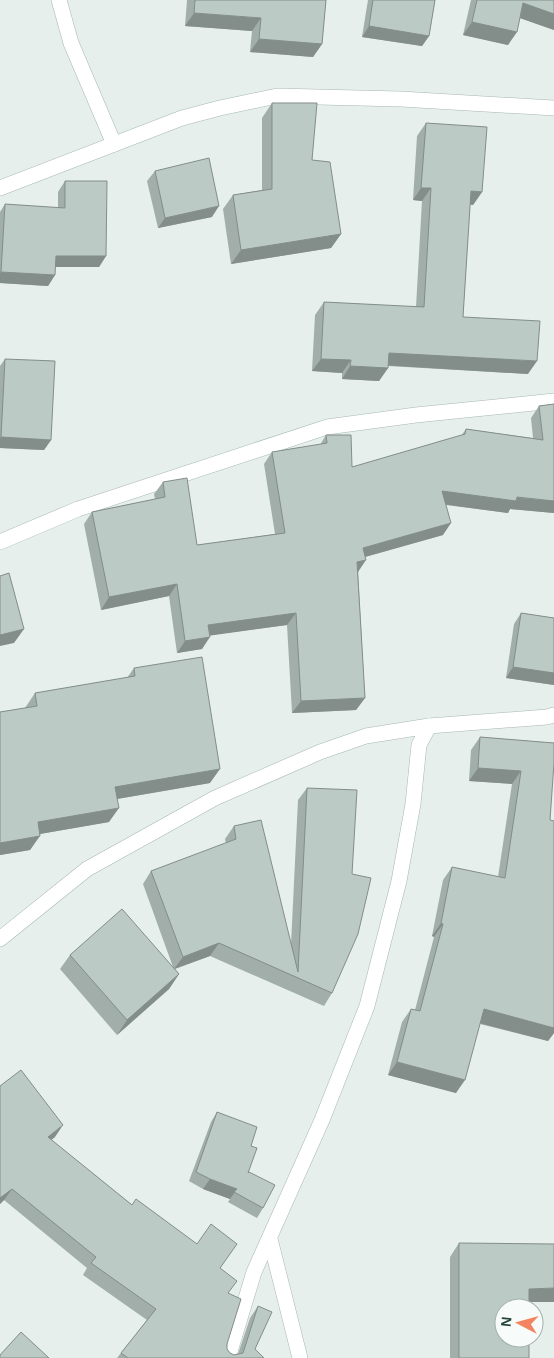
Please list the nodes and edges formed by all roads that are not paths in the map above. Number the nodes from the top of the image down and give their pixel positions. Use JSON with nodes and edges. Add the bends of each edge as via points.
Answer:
{"nodes":[{"id":1,"x":59,"y":0,"type":"edge"},
{"id":2,"x":554,"y":108,"type":"edge"},
{"id":3,"x":114,"y":144,"type":"junction"},
{"id":4,"x":0,"y":188,"type":"edge"},
{"id":5,"x":554,"y":401,"type":"edge"},
{"id":6,"x":0,"y":542,"type":"edge"},
{"id":7,"x":554,"y":715,"type":"edge"},
{"id":8,"x":429,"y":726,"type":"junction"},
{"id":9,"x":0,"y":939,"type":"edge"},
{"id":10,"x":270,"y":1239,"type":"junction"},
{"id":11,"x":228,"y":1358,"type":"edge"},
{"id":12,"x":300,"y":1358,"type":"edge"}],
"edges":[{"from":1,"to":3,"type":"street","via":[[71,43]]},
{"from":2,"to":3,"type":"street","via":[[277,96],[182,118]]},
{"from":3,"to":4,"type":"street"},
{"from":5,"to":6,"type":"street","via":[[327,427],[78,509]]},
{"from":7,"to":8,"type":"street"},
{"from":8,"to":9,"type":"street","via":[[366,736],[320,752],[215,798],[88,869]]},
{"from":8,"to":10,"type":"street","via":[[418,745],[413,804],[399,881],[366,1006],[322,1120]]},
{"from":10,"to":11,"type":"street","via":[[254,1272]]},
{"from":10,"to":12,"type":"street"}]}
